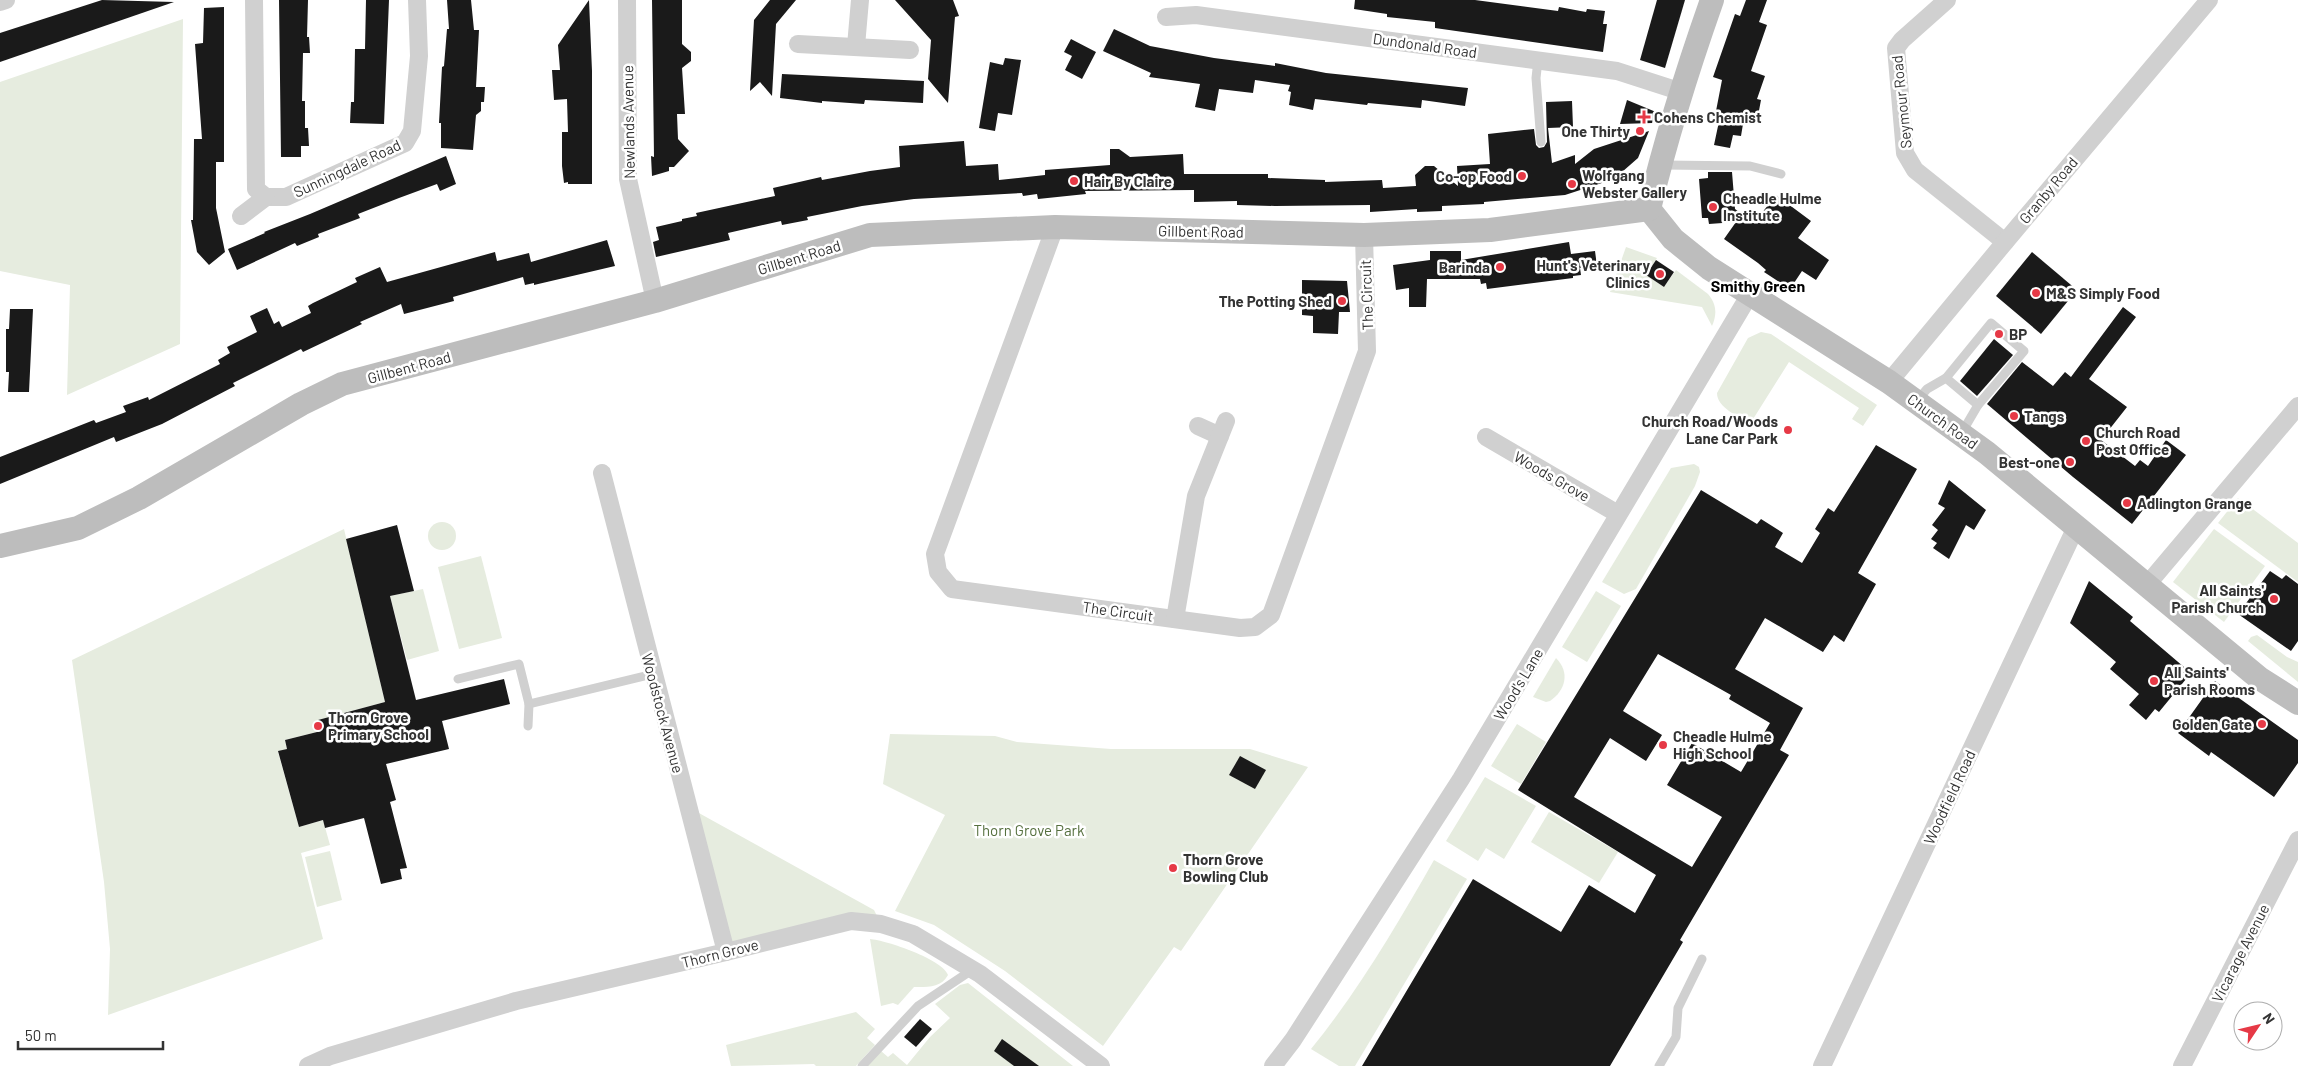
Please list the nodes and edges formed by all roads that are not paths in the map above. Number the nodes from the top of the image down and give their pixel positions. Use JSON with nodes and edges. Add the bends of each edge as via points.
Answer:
{"nodes":[{"id":1,"x":6,"y":0,"type":"edge"},
{"id":2,"x":254,"y":0,"type":"edge"},
{"id":3,"x":418,"y":0,"type":"edge"},
{"id":4,"x":627,"y":0,"type":"edge"},
{"id":5,"x":860,"y":0,"type":"edge"},
{"id":6,"x":1712,"y":0,"type":"edge"},
{"id":7,"x":1947,"y":0,"type":"edge"},
{"id":8,"x":2209,"y":0,"type":"edge"},
{"id":9,"x":0,"y":2,"type":"edge"},
{"id":10,"x":1166,"y":17,"type":"dead end"},
{"id":11,"x":798,"y":44,"type":"dead end"},
{"id":12,"x":856,"y":46,"type":"junction"},
{"id":13,"x":910,"y":50,"type":"dead end"},
{"id":14,"x":1538,"y":60,"type":"junction"},
{"id":15,"x":1682,"y":92,"type":"junction"},
{"id":16,"x":1541,"y":142,"type":"dead end"},
{"id":17,"x":1660,"y":165,"type":"junction"},
{"id":18,"x":1781,"y":174,"type":"dead end"},
{"id":19,"x":266,"y":197,"type":"junction"},
{"id":20,"x":1649,"y":209,"type":"junction"},
{"id":21,"x":241,"y":216,"type":"dead end"},
{"id":22,"x":1055,"y":227,"type":"junction"},
{"id":23,"x":1364,"y":235,"type":"junction"},
{"id":24,"x":2005,"y":242,"type":"junction"},
{"id":25,"x":1750,"y":294,"type":"junction"},
{"id":26,"x":655,"y":301,"type":"junction"},
{"id":27,"x":1946,"y":378,"type":"junction"},
{"id":28,"x":1889,"y":382,"type":"junction"},
{"id":29,"x":1916,"y":402,"type":"junction"},
{"id":30,"x":1978,"y":405,"type":"junction"},
{"id":31,"x":2298,"y":406,"type":"edge"},
{"id":32,"x":1198,"y":426,"type":"dead end"},
{"id":33,"x":1960,"y":434,"type":"junction"},
{"id":34,"x":1486,"y":437,"type":"dead end"},
{"id":35,"x":602,"y":473,"type":"dead end"},
{"id":36,"x":1618,"y":514,"type":"junction"},
{"id":37,"x":2076,"y":527,"type":"junction"},
{"id":38,"x":0,"y":546,"type":"edge"},
{"id":39,"x":2146,"y":586,"type":"junction"},
{"id":40,"x":1175,"y":619,"type":"junction"},
{"id":41,"x":653,"y":674,"type":"junction"},
{"id":42,"x":458,"y":678,"type":"dead end"},
{"id":43,"x":2298,"y":703,"type":"edge"},
{"id":44,"x":529,"y":704,"type":"junction"},
{"id":45,"x":528,"y":726,"type":"dead end"},
{"id":46,"x":2298,"y":840,"type":"edge"},
{"id":47,"x":726,"y":952,"type":"junction"},
{"id":48,"x":1702,"y":959,"type":"dead end"},
{"id":49,"x":972,"y":970,"type":"junction"},
{"id":50,"x":333,"y":1061,"type":"edge"},
{"id":51,"x":308,"y":1066,"type":"edge"},
{"id":52,"x":862,"y":1066,"type":"edge"},
{"id":53,"x":1101,"y":1066,"type":"edge"},
{"id":54,"x":1273,"y":1066,"type":"edge"},
{"id":55,"x":1659,"y":1066,"type":"edge"},
{"id":56,"x":1822,"y":1066,"type":"edge"},
{"id":57,"x":2182,"y":1066,"type":"edge"}],
"edges":[{"from":1,"to":9,"type":"street"},
{"from":2,"to":19,"type":"street","via":[[256,189]]},
{"from":3,"to":19,"type":"street","name":"Sunningdale Road","via":[[419,56],[412,131],[405,142],[286,197]]},
{"from":4,"to":26,"type":"street","name":"Newlands Avenue","via":[[628,179]]},
{"from":5,"to":12,"type":"street"},
{"from":6,"to":15,"type":"street"},
{"from":7,"to":24,"type":"street","name":"Seymour Road","via":[[1896,48],[1905,153],[1915,170]]},
{"from":8,"to":24,"type":"street","name":"Granby Road"},
{"from":10,"to":14,"type":"street","name":"Dundonald Road","via":[[1196,15]]},
{"from":11,"to":12,"type":"street"},
{"from":12,"to":13,"type":"street"},
{"from":14,"to":15,"type":"street","name":"Dundonald Road","via":[[1617,71]]},
{"from":14,"to":16,"type":"lane","via":[[1536,78]]},
{"from":15,"to":17,"type":"street"},
{"from":17,"to":18,"type":"lane","via":[[1750,166]]},
{"from":17,"to":20,"type":"street"},
{"from":19,"to":21,"type":"street"},
{"from":20,"to":23,"type":"street","name":"Gillbent Road","via":[[1490,230]]},
{"from":20,"to":25,"type":"street","name":"Church Road","via":[[1673,239]]},
{"from":22,"to":23,"type":"street","name":"Gillbent Road"},
{"from":22,"to":26,"type":"street","name":"Gillbent Road","via":[[870,236]]},
{"from":22,"to":40,"type":"street","name":"The Circuit","via":[[935,554],[938,572],[952,588]]},
{"from":23,"to":40,"type":"street","name":"The Circuit","via":[[1367,351],[1271,615],[1255,628]]},
{"from":24,"to":28,"type":"street","name":"Granby Road"},
{"from":25,"to":28,"type":"street","name":"Church Road"},
{"from":25,"to":36,"type":"street","name":"Wood's Lane"},
{"from":26,"to":38,"type":"street","name":"Gillbent Road","via":[[342,384],[301,404],[139,498],[78,528]]},
{"from":27,"to":29,"type":"lane","via":[[1926,389]]},
{"from":27,"to":30,"type":"lane"},
{"from":27,"to":30,"type":"lane","via":[[1991,323],[2024,351]]},
{"from":28,"to":29,"type":"street","name":"Church Road"},
{"from":29,"to":33,"type":"street","name":"Church Road"},
{"from":30,"to":33,"type":"lane"},
{"from":31,"to":39,"type":"street"},
{"from":32,"to":40,"type":"street","via":[[1223,428],[1196,496]]},
{"from":33,"to":37,"type":"street","name":"Church Road"},
{"from":34,"to":36,"type":"street","name":"Woods Grove"},
{"from":35,"to":41,"type":"street","name":"Woodstock Avenue"},
{"from":36,"to":54,"type":"street","name":"Wood's Lane","via":[[1461,779]]},
{"from":37,"to":39,"type":"street","name":"Church Road"},
{"from":37,"to":56,"type":"street","name":"Woodfield Road"},
{"from":39,"to":43,"type":"street","name":"Church Road","via":[[2259,678]]},
{"from":41,"to":44,"type":"lane"},
{"from":41,"to":47,"type":"street","name":"Woodstock Avenue"},
{"from":42,"to":44,"type":"lane","via":[[519,664]]},
{"from":44,"to":45,"type":"lane"},
{"from":46,"to":57,"type":"street","name":"Vicarage Avenue"},
{"from":47,"to":49,"type":"street","name":"Thorn Grove","via":[[850,920],[881,924],[913,934]]},
{"from":47,"to":50,"type":"street","name":"Thorn Grove","via":[[516,1000]]},
{"from":48,"to":55,"type":"lane","via":[[1678,1008],[1676,1037]]},
{"from":49,"to":52,"type":"lane","via":[[918,1006]]},
{"from":49,"to":53,"type":"street","name":"Thorn Grove"},
{"from":50,"to":51,"type":"street","name":"Thorn Grove"}]}
